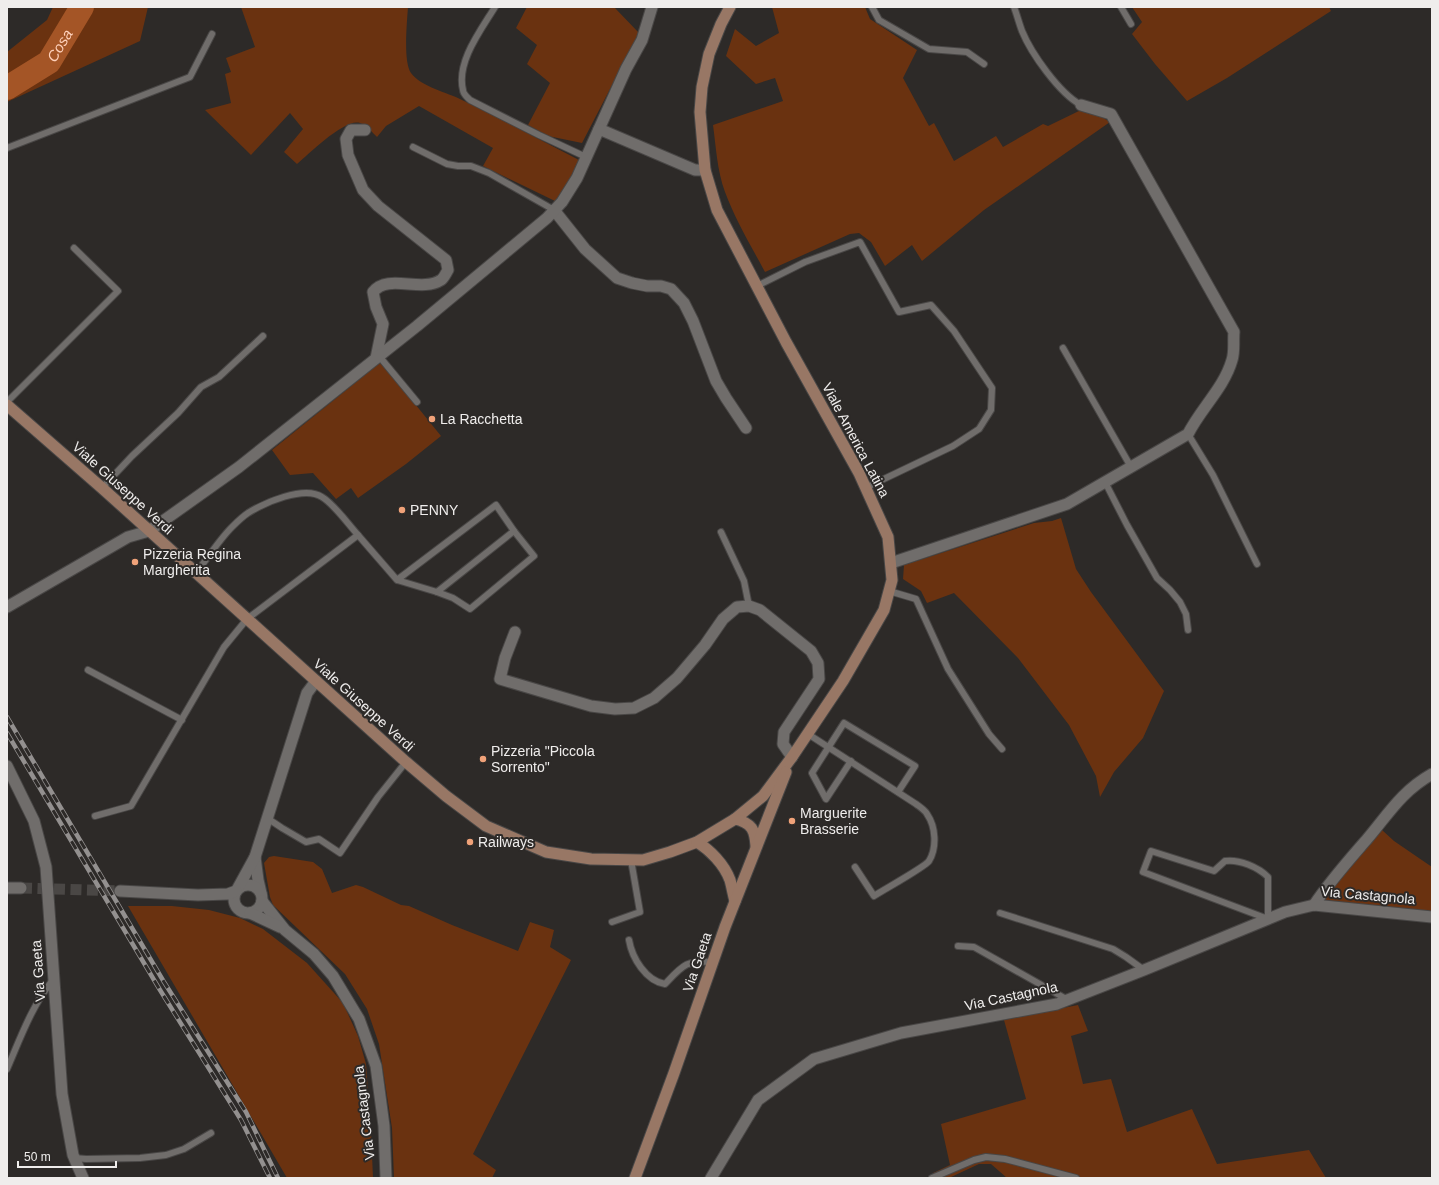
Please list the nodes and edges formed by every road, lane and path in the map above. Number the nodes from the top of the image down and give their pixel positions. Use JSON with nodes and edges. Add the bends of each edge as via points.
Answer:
{"nodes":[{"id":1,"x":495,"y":7,"type":"edge"},
{"id":2,"x":652,"y":7,"type":"edge"},
{"id":3,"x":730,"y":7,"type":"edge"},
{"id":4,"x":872,"y":7,"type":"edge"},
{"id":5,"x":1014,"y":7,"type":"edge"},
{"id":6,"x":1122,"y":7,"type":"edge"},
{"id":7,"x":1132,"y":24,"type":"dead end"},
{"id":8,"x":212,"y":34,"type":"dead end"},
{"id":9,"x":984,"y":64,"type":"dead end"},
{"id":10,"x":1081,"y":105,"type":"joint"},
{"id":11,"x":599,"y":129,"type":"junction"},
{"id":12,"x":365,"y":130,"type":"dead end"},
{"id":13,"x":412,"y":147,"type":"dead end"},
{"id":14,"x":7,"y":148,"type":"edge"},
{"id":15,"x":586,"y":157,"type":"junction"},
{"id":16,"x":705,"y":170,"type":"junction"},
{"id":17,"x":554,"y":210,"type":"junction"},
{"id":18,"x":74,"y":248,"type":"dead end"},
{"id":19,"x":757,"y":286,"type":"junction"},
{"id":20,"x":263,"y":336,"type":"dead end"},
{"id":21,"x":1063,"y":348,"type":"dead end"},
{"id":22,"x":377,"y":357,"type":"junction"},
{"id":23,"x":7,"y":402,"type":"edge"},
{"id":24,"x":417,"y":402,"type":"dead end"},
{"id":25,"x":7,"y":405,"type":"edge"},
{"id":26,"x":746,"y":428,"type":"dead end"},
{"id":27,"x":1188,"y":434,"type":"junction"},
{"id":28,"x":1131,"y":467,"type":"junction"},
{"id":29,"x":1106,"y":482,"type":"junction"},
{"id":30,"x":102,"y":488,"type":"junction"},
{"id":31,"x":865,"y":488,"type":"junction"},
{"id":32,"x":149,"y":531,"type":"junction"},
{"id":33,"x":514,"y":531,"type":"junction"},
{"id":34,"x":720,"y":532,"type":"dead end"},
{"id":35,"x":358,"y":535,"type":"junction"},
{"id":36,"x":891,"y":563,"type":"junction"},
{"id":37,"x":1257,"y":564,"type":"dead end"},
{"id":38,"x":196,"y":573,"type":"junction"},
{"id":39,"x":397,"y":580,"type":"junction"},
{"id":40,"x":889,"y":591,"type":"junction"},
{"id":41,"x":437,"y":592,"type":"junction"},
{"id":42,"x":749,"y":606,"type":"junction"},
{"id":43,"x":7,"y":607,"type":"edge"},
{"id":44,"x":247,"y":619,"type":"junction"},
{"id":45,"x":1188,"y":630,"type":"dead end"},
{"id":46,"x":515,"y":632,"type":"dead end"},
{"id":47,"x":88,"y":670,"type":"dead end"},
{"id":48,"x":316,"y":681,"type":"junction"},
{"id":49,"x":182,"y":720,"type":"junction"},
{"id":50,"x":808,"y":734,"type":"junction"},
{"id":51,"x":829,"y":748,"type":"junction"},
{"id":52,"x":1002,"y":749,"type":"dead end"},
{"id":53,"x":792,"y":757,"type":"junction"},
{"id":54,"x":406,"y":762,"type":"junction"},
{"id":55,"x":851,"y":762,"type":"junction"},
{"id":56,"x":7,"y":766,"type":"edge"},
{"id":57,"x":1432,"y":774,"type":"edge"},
{"id":58,"x":898,"y":792,"type":"junction"},
{"id":59,"x":95,"y":816,"type":"dead end"},
{"id":60,"x":267,"y":818,"type":"junction"},
{"id":61,"x":735,"y":819,"type":"junction"},
{"id":62,"x":697,"y":842,"type":"junction"},
{"id":63,"x":756,"y":847,"type":"junction"},
{"id":64,"x":255,"y":857,"type":"junction"},
{"id":65,"x":631,"y":860,"type":"junction"},
{"id":66,"x":855,"y":867,"type":"dead end"},
{"id":67,"x":7,"y":888,"type":"edge"},
{"id":68,"x":20,"y":888,"type":"tunnel mouth"},
{"id":69,"x":237,"y":890,"type":"junction"},
{"id":70,"x":120,"y":891,"type":"tunnel mouth"},
{"id":71,"x":198,"y":896,"type":"junction"},
{"id":72,"x":261,"y":897,"type":"junction"},
{"id":73,"x":735,"y":902,"type":"junction"},
{"id":74,"x":1314,"y":905,"type":"junction"},
{"id":75,"x":237,"y":908,"type":"junction"},
{"id":76,"x":250,"y":913,"type":"junction"},
{"id":77,"x":1000,"y":913,"type":"dead end"},
{"id":78,"x":1432,"y":917,"type":"edge"},
{"id":79,"x":1268,"y":919,"type":"junction"},
{"id":80,"x":612,"y":922,"type":"dead end"},
{"id":81,"x":285,"y":930,"type":"junction"},
{"id":82,"x":629,"y":940,"type":"dead end"},
{"id":83,"x":958,"y":946,"type":"dead end"},
{"id":84,"x":713,"y":962,"type":"junction"},
{"id":85,"x":1144,"y":970,"type":"junction"},
{"id":86,"x":54,"y":980,"type":"junction"},
{"id":87,"x":1068,"y":1000,"type":"junction"},
{"id":88,"x":7,"y":1069,"type":"edge"},
{"id":89,"x":211,"y":1133,"type":"dead end"},
{"id":90,"x":74,"y":1158,"type":"junction"},
{"id":91,"x":83,"y":1178,"type":"edge"},
{"id":92,"x":386,"y":1178,"type":"edge"},
{"id":93,"x":635,"y":1178,"type":"edge"},
{"id":94,"x":711,"y":1178,"type":"edge"},
{"id":95,"x":932,"y":1178,"type":"edge"},
{"id":96,"x":1076,"y":1178,"type":"edge"}],
"edges":[{"from":1,"to":15,"type":"lane","via":[[465,59],[462,91],[470,100]]},
{"from":2,"to":11,"type":"street","via":[[642,40]]},
{"from":3,"to":16,"type":"main road","name":"Viale America Latina","via":[[709,54],[702,87],[700,112]]},
{"from":4,"to":9,"type":"lane","via":[[879,20],[929,49],[967,52]]},
{"from":5,"to":10,"type":"lane","via":[[1022,31],[1042,66],[1072,100]]},
{"from":6,"to":7,"type":"lane"},
{"from":8,"to":14,"type":"lane","via":[[190,77]]},
{"from":10,"to":27,"type":"street","via":[[1111,114],[1234,332],[1232,359],[1222,382]]},
{"from":11,"to":15,"type":"street"},
{"from":11,"to":16,"type":"street","via":[[695,170]]},
{"from":12,"to":22,"type":"street","via":[[351,130],[346,139],[348,155],[363,190],[378,206],[446,260],[448,270],[442,280],[432,284],[388,283],[378,286],[373,292],[383,324]]},
{"from":13,"to":17,"type":"lane","via":[[447,164],[471,166],[489,172]]},
{"from":15,"to":17,"type":"street","via":[[562,202]]},
{"from":16,"to":19,"type":"main road","name":"Viale America Latina","via":[[717,210]]},
{"from":17,"to":22,"type":"street"},
{"from":17,"to":26,"type":"street","via":[[585,249],[617,278],[671,289],[684,303],[716,381]]},
{"from":18,"to":23,"type":"lane","via":[[118,291]]},
{"from":19,"to":31,"type":"main road","name":"Viale America Latina"},
{"from":19,"to":31,"type":"lane","via":[[805,262],[860,242],[899,312],[931,305],[954,331],[992,388],[991,410],[979,429],[953,446]]},
{"from":20,"to":30,"type":"lane","via":[[219,377],[201,387]]},
{"from":21,"to":28,"type":"lane"},
{"from":22,"to":24,"type":"lane"},
{"from":22,"to":32,"type":"street","via":[[239,467]]},
{"from":25,"to":30,"type":"main road","name":"Viale Giuseppe Verdi"},
{"from":27,"to":28,"type":"street"},
{"from":27,"to":37,"type":"lane","via":[[1213,475]]},
{"from":28,"to":29,"type":"street"},
{"from":29,"to":36,"type":"street","via":[[1067,504]]},
{"from":29,"to":45,"type":"lane","via":[[1157,578],[1180,602],[1186,614]]},
{"from":30,"to":32,"type":"main road","name":"Viale Giuseppe Verdi"},
{"from":31,"to":36,"type":"main road","name":"Viale America Latina","via":[[888,537]]},
{"from":32,"to":38,"type":"main road","name":"Viale Giuseppe Verdi"},
{"from":32,"to":43,"type":"street","via":[[128,537]]},
{"from":33,"to":39,"type":"lane","via":[[496,505]]},
{"from":33,"to":41,"type":"lane"},
{"from":33,"to":41,"type":"lane","via":[[534,556],[470,609]]},
{"from":34,"to":42,"type":"lane","via":[[744,581]]},
{"from":35,"to":38,"type":"lane","via":[[321,496],[313,493],[282,497],[248,514],[231,528]]},
{"from":35,"to":39,"type":"lane"},
{"from":35,"to":44,"type":"lane"},
{"from":36,"to":40,"type":"main road","name":"Viale America Latina","via":[[892,580]]},
{"from":38,"to":44,"type":"main road","name":"Viale Giuseppe Verdi"},
{"from":39,"to":41,"type":"lane"},
{"from":40,"to":50,"type":"main road","name":"Viale America Latina","via":[[884,610],[843,681]]},
{"from":40,"to":52,"type":"lane","via":[[916,599],[948,669],[989,734]]},
{"from":42,"to":46,"type":"street","via":[[737,607],[723,619],[677,678],[654,698],[634,708],[591,706],[500,679]]},
{"from":42,"to":53,"type":"street","via":[[760,610],[811,651],[818,663],[819,679],[784,732],[783,744]]},
{"from":44,"to":48,"type":"main road","name":"Viale Giuseppe Verdi"},
{"from":44,"to":49,"type":"lane","via":[[224,647]]},
{"from":47,"to":49,"type":"lane"},
{"from":48,"to":54,"type":"main road","name":"Viale Giuseppe Verdi"},
{"from":48,"to":60,"type":"street","via":[[308,693]]},
{"from":49,"to":59,"type":"lane","via":[[131,806]]},
{"from":50,"to":51,"type":"lane"},
{"from":50,"to":53,"type":"main road","name":"Viale America Latina"},
{"from":51,"to":55,"type":"lane"},
{"from":51,"to":55,"type":"lane","via":[[812,773],[826,799]]},
{"from":51,"to":58,"type":"lane","via":[[844,723],[915,766]]},
{"from":53,"to":61,"type":"main road","name":"Viale America Latina","via":[[763,796]]},
{"from":53,"to":63,"type":"main road","name":"Via Gaeta"},
{"from":54,"to":60,"type":"lane","via":[[378,797],[340,853],[319,839],[306,842]]},
{"from":54,"to":65,"type":"main road","name":"Viale Giuseppe Verdi","via":[[486,826],[546,852],[591,859]]},
{"from":55,"to":58,"type":"lane"},
{"from":56,"to":86,"type":"street","name":"Via Gaeta","via":[[34,821],[46,867]]},
{"from":57,"to":74,"type":"street","via":[[1403,794]]},
{"from":58,"to":66,"type":"lane","via":[[927,813],[932,822],[934,849],[928,862],[874,896]]},
{"from":60,"to":64,"type":"street"},
{"from":61,"to":62,"type":"main road","name":"Viale America Latina"},
{"from":61,"to":63,"type":"main road","via":[[752,828],[756,834]]},
{"from":62,"to":65,"type":"main road","name":"Viale Giuseppe Verdi","via":[[643,860]]},
{"from":62,"to":73,"type":"main road","via":[[708,849],[724,868]]},
{"from":63,"to":73,"type":"main road","name":"Via Gaeta"},
{"from":64,"to":69,"type":"street"},
{"from":64,"to":72,"type":"street"},
{"from":65,"to":80,"type":"lane","via":[[640,912]]},
{"from":67,"to":68,"type":"street"},
{"from":69,"to":71,"type":"street","via":[[228,894]]},
{"from":69,"to":72,"type":"street","via":[[250,885],[258,889]]},
{"from":69,"to":75,"type":"street","via":[[233,899]]},
{"from":70,"to":71,"type":"street"},
{"from":71,"to":75,"type":"street","via":[[222,901]]},
{"from":72,"to":76,"type":"street","via":[[258,909]]},
{"from":72,"to":81,"type":"street"},
{"from":73,"to":84,"type":"main road","name":"Via Gaeta"},
{"from":74,"to":78,"type":"street","name":"Via Castagnola"},
{"from":74,"to":79,"type":"street","name":"Via Castagnola"},
{"from":75,"to":76,"type":"street"},
{"from":76,"to":81,"type":"street"},
{"from":77,"to":85,"type":"lane","via":[[1113,949]]},
{"from":79,"to":79,"type":"lane","via":[[1143,872],[1151,851],[1214,871],[1225,860],[1258,869],[1268,877]]},
{"from":79,"to":85,"type":"street","name":"Via Castagnola"},
{"from":81,"to":92,"type":"street","name":"Via Castagnola","via":[[314,954],[333,976],[359,1019],[376,1066],[384,1126]]},
{"from":82,"to":84,"type":"lane","via":[[638,963],[650,978],[658,983],[665,984],[688,963]]},
{"from":83,"to":87,"type":"lane","via":[[974,947]]},
{"from":84,"to":93,"type":"main road","name":"Via Gaeta"},
{"from":85,"to":87,"type":"street","name":"Via Castagnola"},
{"from":86,"to":88,"type":"lane","via":[[35,1008]]},
{"from":86,"to":90,"type":"street","name":"Via Gaeta","via":[[62,1094]]},
{"from":87,"to":94,"type":"street","name":"Via Castagnola","via":[[901,1033],[814,1059],[758,1100]]},
{"from":89,"to":90,"type":"lane","via":[[184,1149],[166,1155],[140,1158]]},
{"from":90,"to":91,"type":"street","name":"Via Gaeta"},
{"from":95,"to":96,"type":"lane","via":[[986,1157],[1005,1159]]}]}
